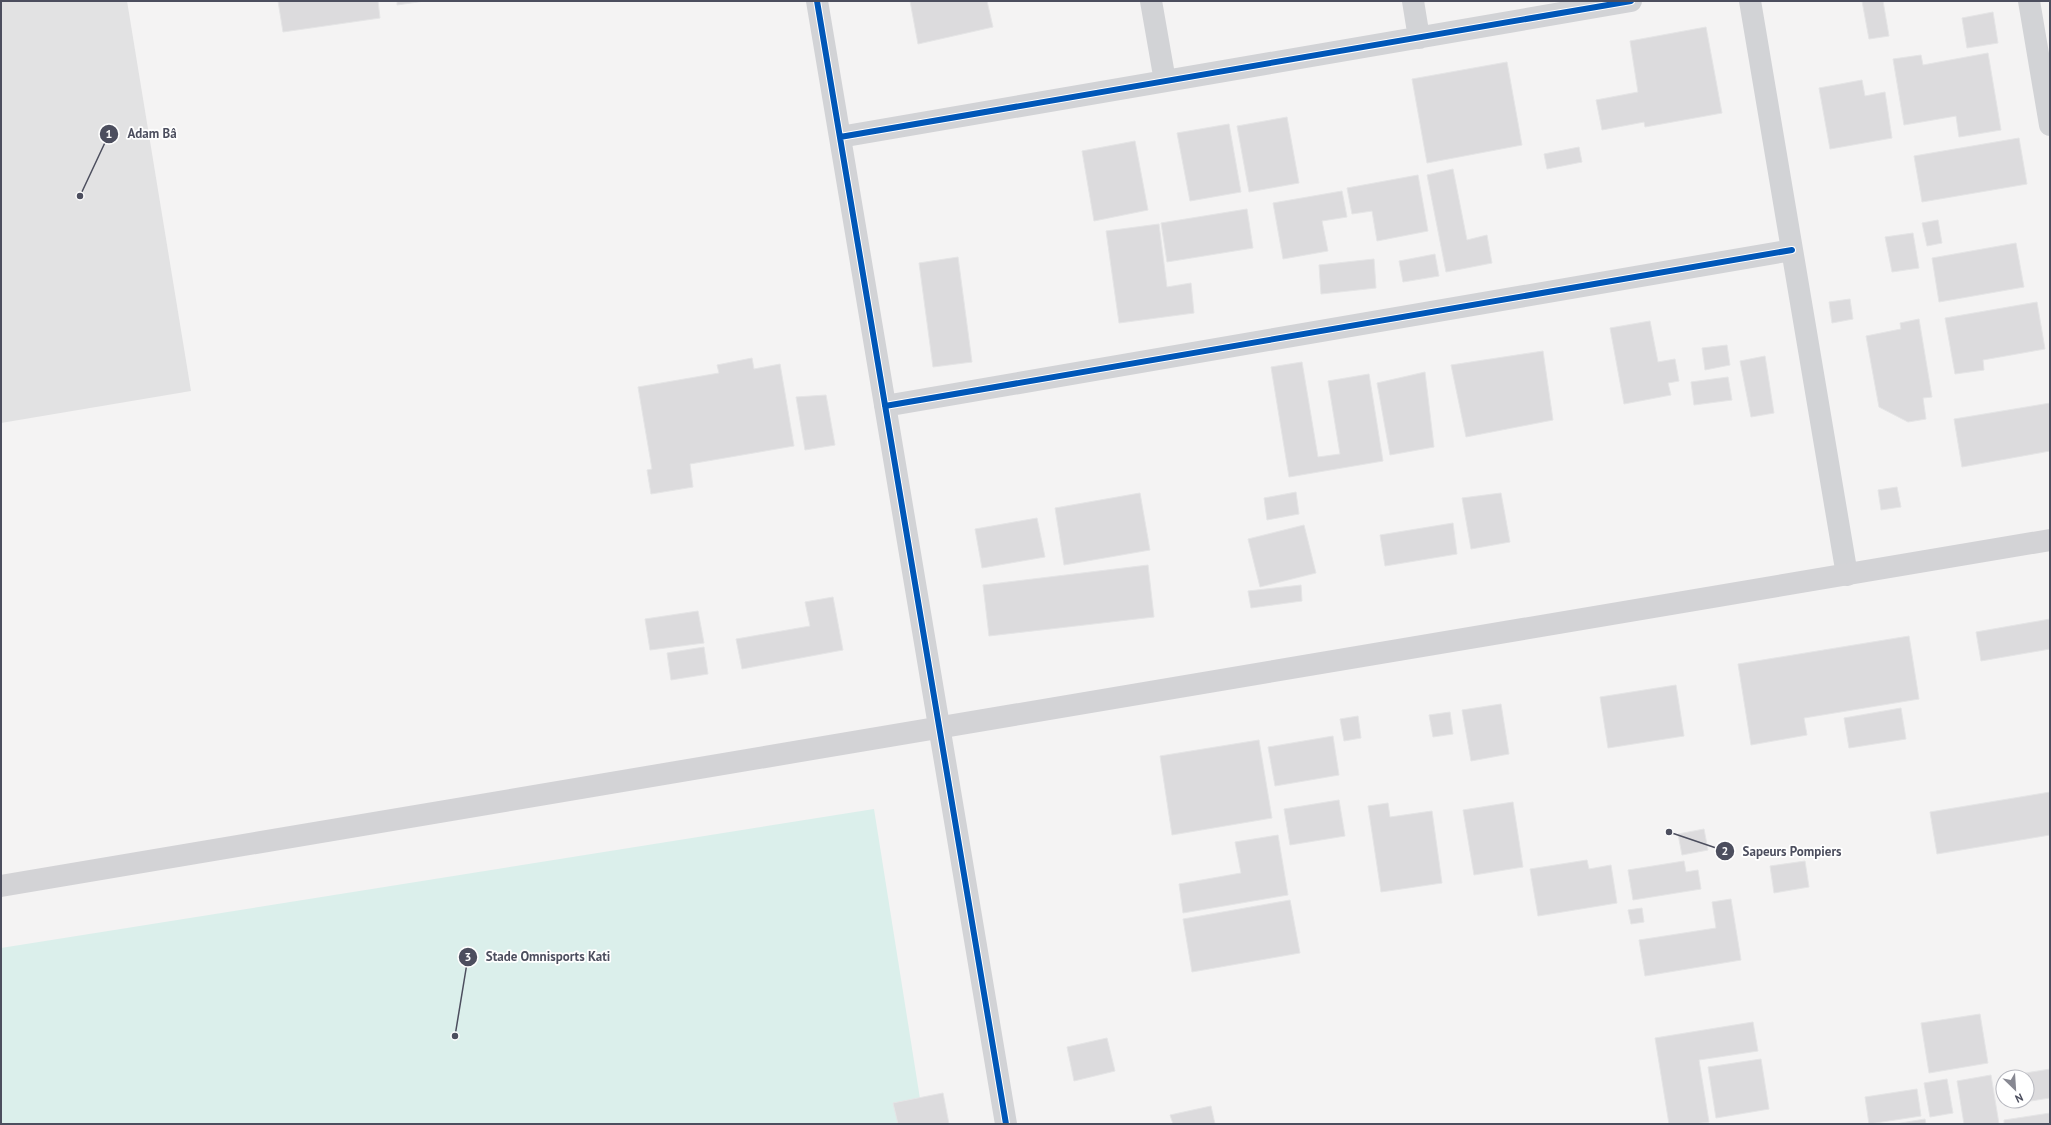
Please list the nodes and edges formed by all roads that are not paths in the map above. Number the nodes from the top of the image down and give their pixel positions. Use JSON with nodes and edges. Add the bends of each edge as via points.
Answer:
{"nodes":[{"id":1,"x":817,"y":1,"type":"edge"},
{"id":2,"x":1152,"y":1,"type":"edge"},
{"id":3,"x":1413,"y":1,"type":"edge"},
{"id":4,"x":1630,"y":1,"type":"edge"},
{"id":5,"x":1750,"y":1,"type":"edge"},
{"id":6,"x":2029,"y":1,"type":"edge"},
{"id":7,"x":1419,"y":38,"type":"junction"},
{"id":8,"x":1165,"y":81,"type":"junction"},
{"id":9,"x":2050,"y":125,"type":"edge"},
{"id":10,"x":840,"y":137,"type":"junction"},
{"id":11,"x":1792,"y":250,"type":"junction"},
{"id":12,"x":885,"y":406,"type":"junction"},
{"id":13,"x":2050,"y":540,"type":"edge"},
{"id":14,"x":1847,"y":575,"type":"junction"},
{"id":15,"x":939,"y":729,"type":"junction"},
{"id":16,"x":1,"y":886,"type":"edge"},
{"id":17,"x":1006,"y":1124,"type":"edge"}],
"edges":[{"from":1,"to":10,"type":"street"},
{"from":2,"to":8,"type":"street"},
{"from":3,"to":7,"type":"street"},
{"from":4,"to":7,"type":"street"},
{"from":5,"to":11,"type":"street"},
{"from":6,"to":9,"type":"street"},
{"from":7,"to":8,"type":"street"},
{"from":8,"to":10,"type":"street"},
{"from":10,"to":12,"type":"street"},
{"from":11,"to":12,"type":"street"},
{"from":11,"to":14,"type":"street"},
{"from":12,"to":15,"type":"street"},
{"from":13,"to":14,"type":"main road"},
{"from":14,"to":15,"type":"main road"},
{"from":15,"to":16,"type":"main road"},
{"from":15,"to":17,"type":"street"}]}
